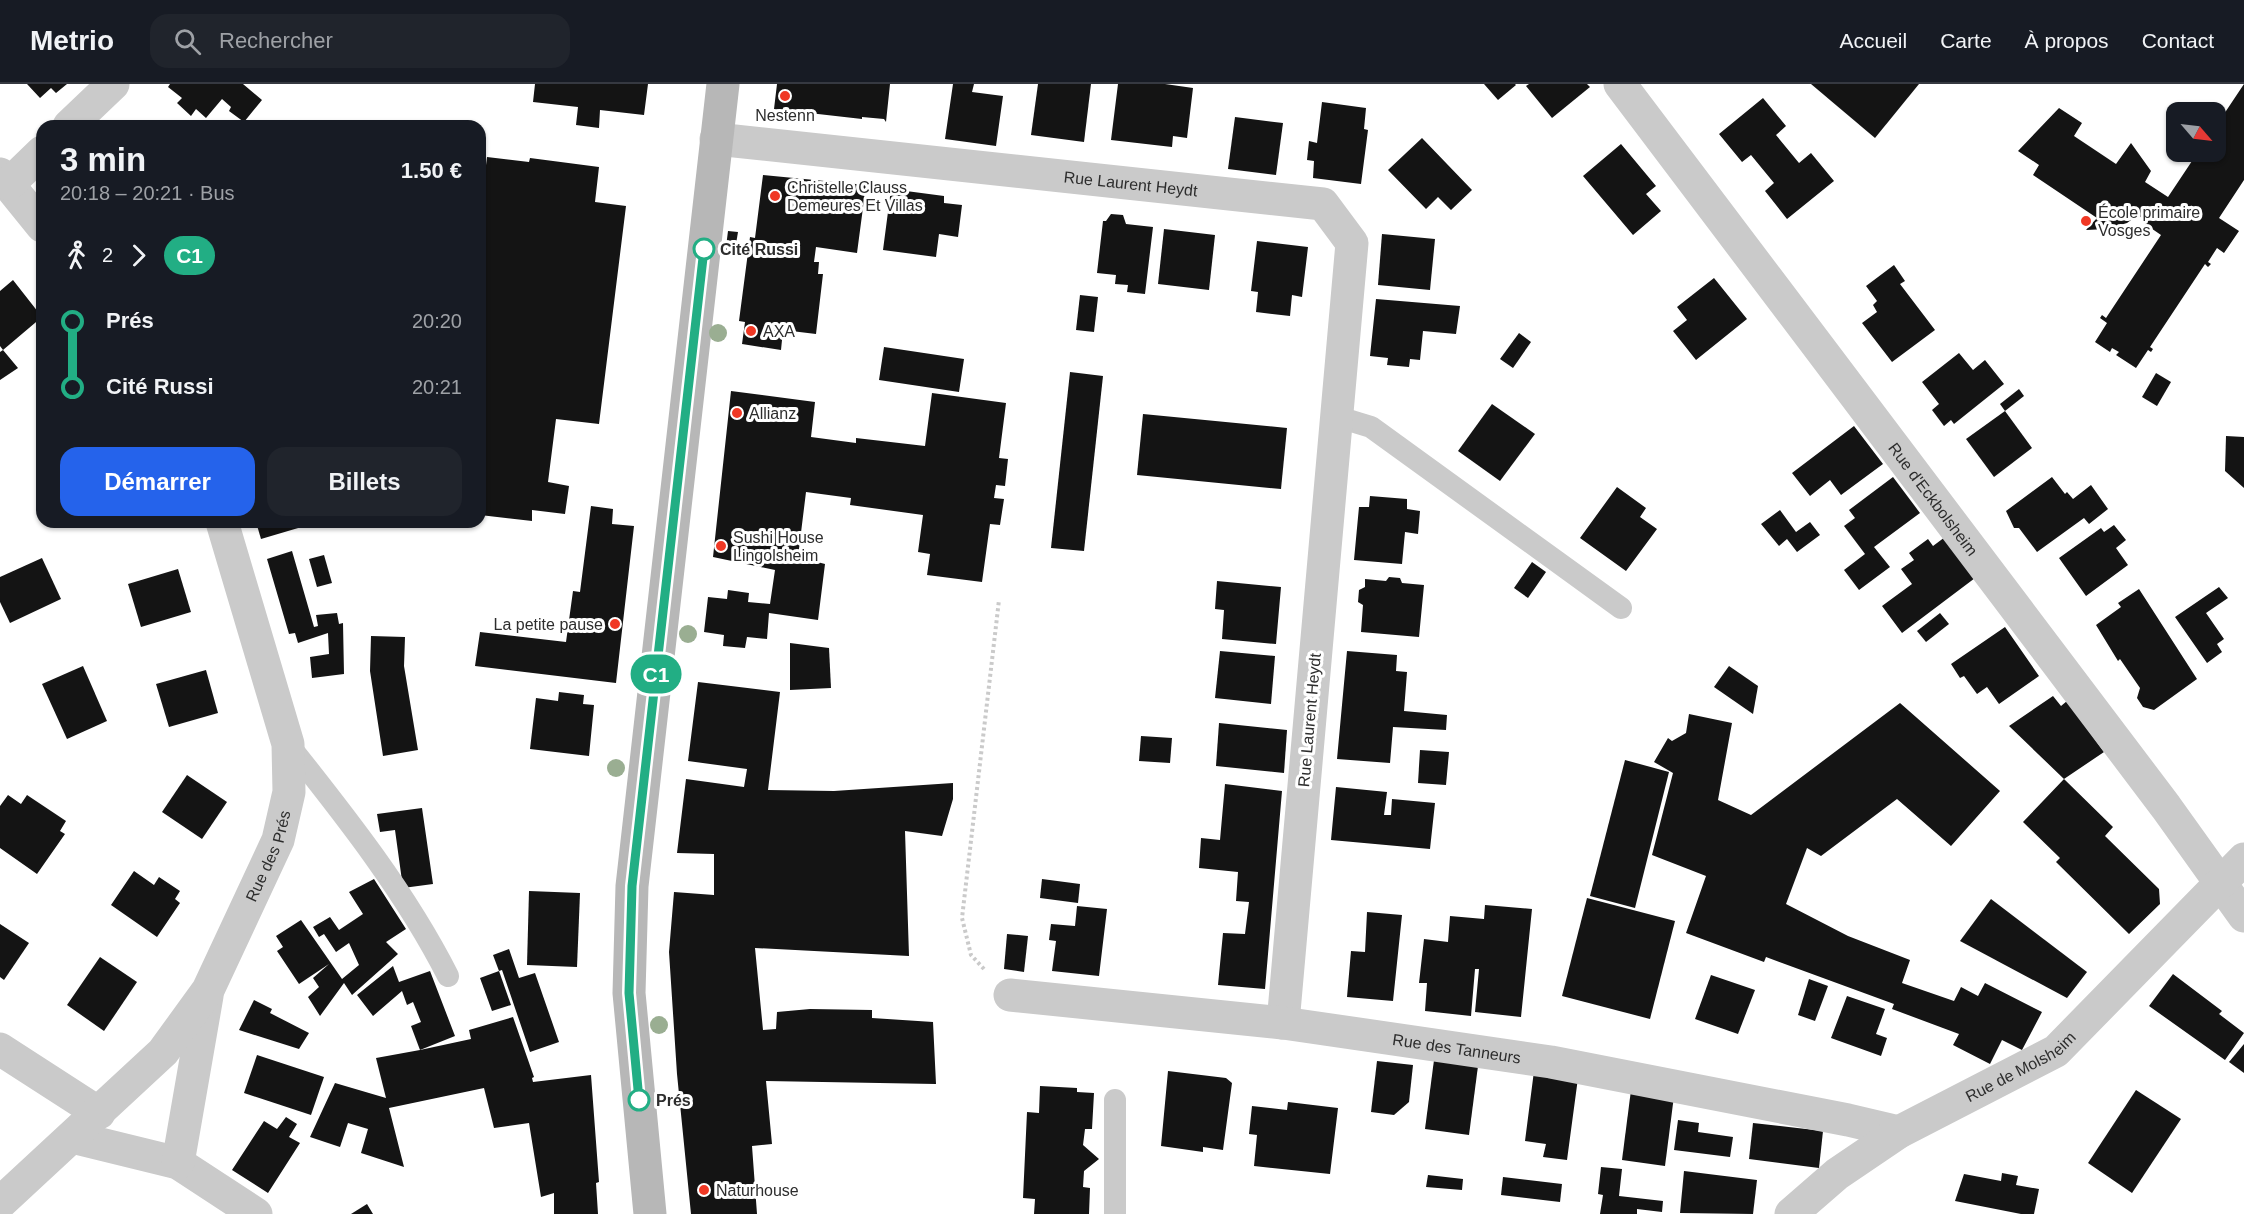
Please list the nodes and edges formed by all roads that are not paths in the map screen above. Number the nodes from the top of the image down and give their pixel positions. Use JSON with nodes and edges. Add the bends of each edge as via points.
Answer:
{"nodes":[{"id":1,"x":113,"y":84,"type":"edge"},
{"id":2,"x":723,"y":84,"type":"edge"},
{"id":3,"x":1620,"y":84,"type":"edge"},
{"id":4,"x":75,"y":120,"type":"edge"},
{"id":5,"x":716,"y":139,"type":"junction"},
{"id":6,"x":36,"y":156,"type":"edge"},
{"id":7,"x":4,"y":179,"type":"edge"},
{"id":8,"x":36,"y":219,"type":"edge"},
{"id":9,"x":1335,"y":416,"type":"junction"},
{"id":10,"x":224,"y":528,"type":"edge"},
{"id":11,"x":1621,"y":608,"type":"dead end"},
{"id":12,"x":288,"y":744,"type":"junction"},
{"id":13,"x":2244,"y":859,"type":"edge"},
{"id":14,"x":2221,"y":884,"type":"junction"},
{"id":15,"x":2244,"y":916,"type":"edge"},
{"id":16,"x":448,"y":976,"type":"dead end"},
{"id":17,"x":208,"y":990,"type":"junction"},
{"id":18,"x":1010,"y":995,"type":"road end"},
{"id":19,"x":1283,"y":1023,"type":"junction"},
{"id":20,"x":0,"y":1049,"type":"edge"},
{"id":21,"x":1115,"y":1100,"type":"dead end"},
{"id":22,"x":99,"y":1113,"type":"junction"},
{"id":23,"x":1899,"y":1132,"type":"junction"},
{"id":24,"x":72,"y":1137,"type":"junction"},
{"id":25,"x":178,"y":1163,"type":"junction"},
{"id":26,"x":0,"y":1203,"type":"edge"},
{"id":27,"x":256,"y":1214,"type":"edge"},
{"id":28,"x":650,"y":1214,"type":"edge"},
{"id":29,"x":1115,"y":1214,"type":"edge"},
{"id":30,"x":1791,"y":1214,"type":"edge"}],
"edges":[{"from":1,"to":4,"type":"street"},
{"from":2,"to":5,"type":"main road"},
{"from":3,"to":14,"type":"street","name":"Rue d'Eckbolsheim"},
{"from":5,"to":9,"type":"street","name":"Rue Laurent Heydt","via":[[1323,204],[1352,243]]},
{"from":5,"to":28,"type":"main road","via":[[632,886],[629,993]]},
{"from":6,"to":7,"type":"street"},
{"from":7,"to":8,"type":"street"},
{"from":9,"to":11,"type":"lane","via":[[1371,427]]},
{"from":9,"to":19,"type":"street","name":"Rue Laurent Heydt"},
{"from":10,"to":12,"type":"street","name":"Rue des Prés"},
{"from":12,"to":16,"type":"lane","via":[[337,805],[429,938]]},
{"from":12,"to":17,"type":"street","name":"Rue des Prés","via":[[289,792],[278,840]]},
{"from":13,"to":14,"type":"street","name":"Rue de Molsheim"},
{"from":14,"to":15,"type":"street","name":"Rue d'Eckbolsheim"},
{"from":14,"to":23,"type":"street","name":"Rue de Molsheim","via":[[2056,1051]]},
{"from":17,"to":22,"type":"street","name":"Rue des Prés","via":[[163,1052]]},
{"from":17,"to":25,"type":"street"},
{"from":18,"to":19,"type":"street","name":"Rue des Tanneurs"},
{"from":19,"to":23,"type":"street","name":"Rue des Tanneurs","via":[[1551,1062]]},
{"from":20,"to":22,"type":"street"},
{"from":21,"to":29,"type":"lane"},
{"from":22,"to":24,"type":"street","name":"Rue des Prés"},
{"from":23,"to":30,"type":"street","name":"Rue de Molsheim","via":[[1837,1174]]},
{"from":24,"to":25,"type":"street"},
{"from":24,"to":26,"type":"street","name":"Rue des Prés"},
{"from":25,"to":27,"type":"street"}]}
